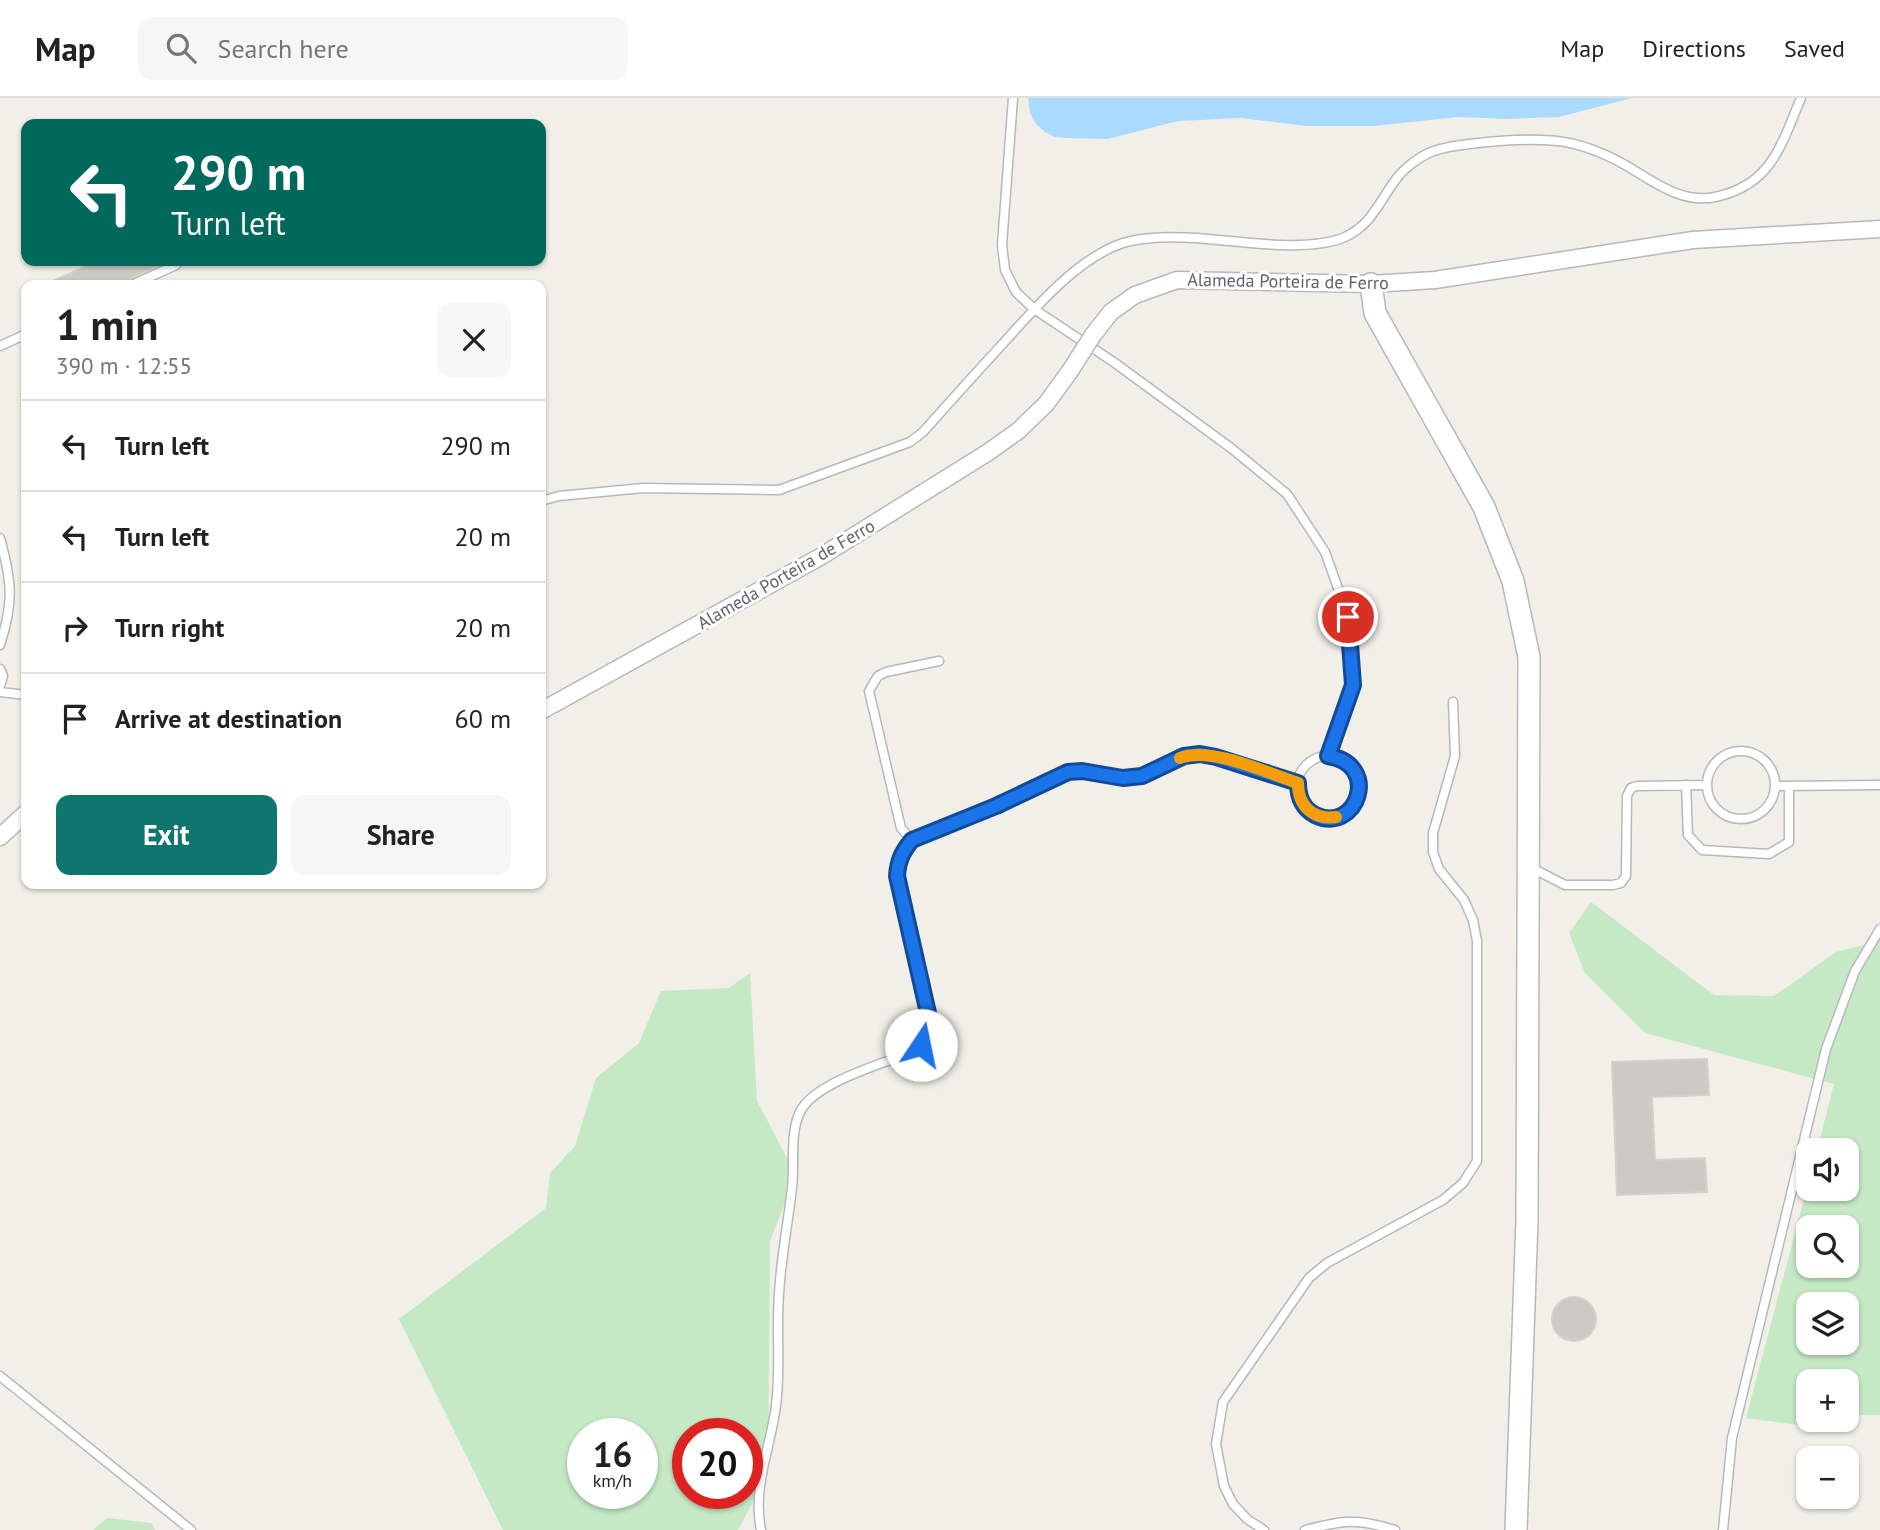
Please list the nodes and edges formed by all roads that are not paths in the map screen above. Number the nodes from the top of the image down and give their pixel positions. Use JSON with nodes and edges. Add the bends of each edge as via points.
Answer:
{"nodes":[{"id":1,"x":1013,"y":98,"type":"edge"},
{"id":2,"x":1801,"y":98,"type":"edge"},
{"id":3,"x":1880,"y":229,"type":"edge"},
{"id":4,"x":174,"y":266,"type":"edge"},
{"id":5,"x":143,"y":280,"type":"edge"},
{"id":6,"x":1371,"y":284,"type":"junction"},
{"id":7,"x":1034,"y":309,"type":"junction"},
{"id":8,"x":21,"y":336,"type":"edge"},
{"id":9,"x":0,"y":346,"type":"edge"},
{"id":10,"x":546,"y":500,"type":"edge"},
{"id":11,"x":0,"y":538,"type":"edge"},
{"id":12,"x":0,"y":645,"type":"edge"},
{"id":13,"x":939,"y":662,"type":"dead end"},
{"id":14,"x":0,"y":669,"type":"edge"},
{"id":15,"x":0,"y":686,"type":"edge"},
{"id":16,"x":0,"y":692,"type":"edge"},
{"id":17,"x":21,"y":694,"type":"edge"},
{"id":18,"x":1453,"y":702,"type":"dead end"},
{"id":19,"x":546,"y":708,"type":"edge"},
{"id":20,"x":1328,"y":756,"type":"junction"},
{"id":21,"x":1298,"y":783,"type":"junction"},
{"id":22,"x":1686,"y":785,"type":"junction"},
{"id":23,"x":1707,"y":785,"type":"junction"},
{"id":24,"x":1880,"y":785,"type":"edge"},
{"id":25,"x":1775,"y":786,"type":"junction"},
{"id":26,"x":1789,"y":786,"type":"junction"},
{"id":27,"x":21,"y":817,"type":"edge"},
{"id":28,"x":0,"y":836,"type":"edge"},
{"id":29,"x":912,"y":840,"type":"junction"},
{"id":30,"x":1528,"y":866,"type":"junction"},
{"id":31,"x":1880,"y":929,"type":"edge"},
{"id":32,"x":0,"y":1376,"type":"edge"},
{"id":33,"x":191,"y":1530,"type":"edge"},
{"id":34,"x":761,"y":1530,"type":"edge"},
{"id":35,"x":1265,"y":1530,"type":"edge"},
{"id":36,"x":1305,"y":1530,"type":"edge"},
{"id":37,"x":1395,"y":1530,"type":"edge"},
{"id":38,"x":1516,"y":1530,"type":"edge"},
{"id":39,"x":1723,"y":1530,"type":"edge"}],
"edges":[{"from":1,"to":7,"type":"lane","via":[[1002,245],[1005,270],[1016,292]]},
{"from":2,"to":7,"type":"lane","via":[[1775,159],[1758,178],[1737,191],[1712,198],[1675,193],[1579,144],[1543,140],[1473,144],[1431,152],[1411,164],[1367,222],[1347,236],[1299,245],[1160,236],[1123,244],[1089,260]]},
{"from":3,"to":6,"type":"street","name":"Alameda Porteira de Ferro","via":[[1693,240],[1435,280]]},
{"from":4,"to":5,"type":"lane"},
{"from":6,"to":19,"type":"street","name":"Alameda Porteira de Ferro","bridge":true,"via":[[1177,279],[1135,295],[1111,312],[1046,404],[987,453],[820,557]]},
{"from":6,"to":30,"type":"street","via":[[1375,313],[1484,507],[1513,581],[1528,657]]},
{"from":7,"to":10,"type":"lane","via":[[910,442],[779,490],[643,488]]},
{"from":7,"to":20,"type":"lane","via":[[1115,363],[1287,494],[1325,552],[1348,617],[1353,685]]},
{"from":8,"to":9,"type":"lane"},
{"from":11,"to":12,"type":"lane","via":[[11,597]]},
{"from":13,"to":29,"type":"lane","via":[[886,672],[869,691],[901,828]]},
{"from":14,"to":15,"type":"lane"},
{"from":16,"to":17,"type":"lane"},
{"from":18,"to":35,"type":"lane","via":[[1455,756],[1433,834],[1433,852],[1439,869],[1464,900],[1477,941],[1477,1161],[1463,1183],[1443,1200],[1327,1263],[1309,1279],[1223,1402],[1216,1444],[1224,1486],[1233,1504]]},
{"from":20,"to":21,"type":"lane","via":[[1305,767]]},
{"from":20,"to":21,"type":"lane","via":[[1345,761],[1357,775],[1359,793],[1351,808],[1336,817],[1319,817],[1300,800]]},
{"from":21,"to":29,"type":"lane","via":[[1200,754],[1184,756],[1142,776],[1068,772]]},
{"from":22,"to":23,"type":"lane"},
{"from":22,"to":26,"type":"lane","via":[[1688,835],[1702,850],[1769,853],[1789,842]]},
{"from":22,"to":30,"type":"lane","via":[[1631,788],[1627,796],[1626,876],[1621,883],[1565,885]]},
{"from":23,"to":25,"type":"lane","via":[[1713,804],[1737,819],[1763,811]]},
{"from":23,"to":25,"type":"lane","via":[[1719,759],[1746,751],[1770,767]]},
{"from":24,"to":26,"type":"lane"},
{"from":25,"to":26,"type":"lane"},
{"from":27,"to":28,"type":"street"},
{"from":29,"to":34,"type":"lane","via":[[898,862],[897,876],[928,1013],[927,1035],[912,1052],[826,1087],[807,1102],[796,1124],[779,1295],[776,1406],[760,1477]]},
{"from":30,"to":38,"type":"street","via":[[1527,1220]]},
{"from":31,"to":39,"type":"lane","via":[[1855,971],[1826,1049],[1732,1438]]},
{"from":32,"to":33,"type":"lane"},
{"from":36,"to":37,"type":"lane","via":[[1339,1521],[1368,1521]]}]}
